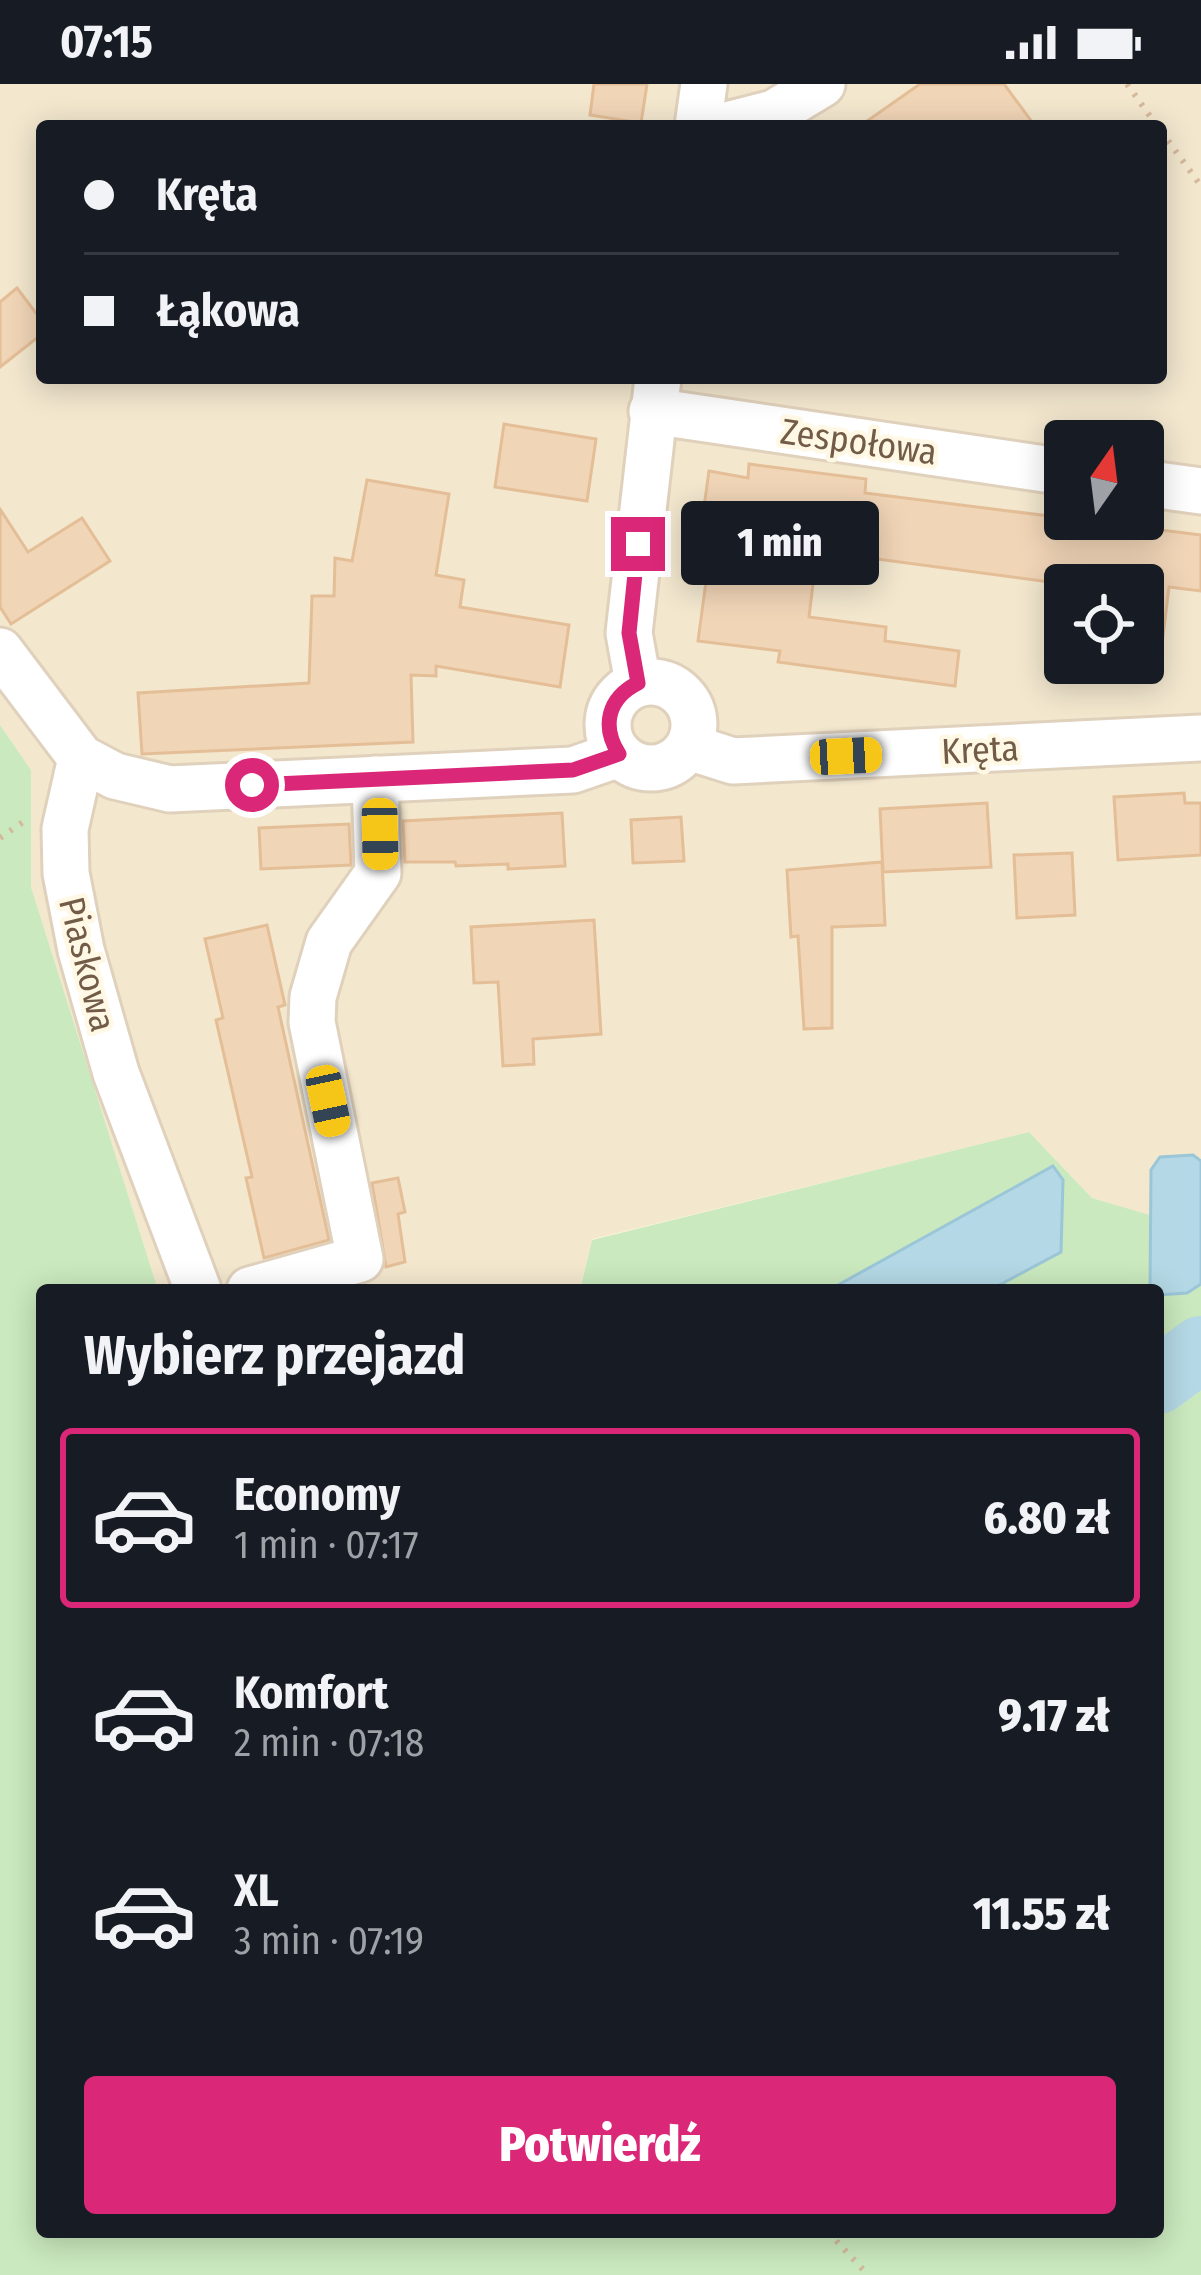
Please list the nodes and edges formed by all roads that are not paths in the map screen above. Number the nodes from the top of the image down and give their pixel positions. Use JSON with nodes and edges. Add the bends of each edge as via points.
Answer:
{"nodes":[{"id":1,"x":704,"y":84,"type":"edge"},
{"id":2,"x":822,"y":84,"type":"edge"},
{"id":3,"x":700,"y":120,"type":"edge"},
{"id":4,"x":747,"y":120,"type":"edge"},
{"id":5,"x":655,"y":395,"type":"edge"},
{"id":6,"x":1044,"y":468,"type":"edge"},
{"id":7,"x":1164,"y":486,"type":"edge"},
{"id":8,"x":1201,"y":491,"type":"edge"},
{"id":9,"x":0,"y":651,"type":"edge"},
{"id":10,"x":638,"y":683,"type":"junction"},
{"id":11,"x":1201,"y":738,"type":"edge"},
{"id":12,"x":689,"y":747,"type":"junction"},
{"id":13,"x":619,"y":754,"type":"junction"},
{"id":14,"x":81,"y":758,"type":"junction"},
{"id":15,"x":375,"y":779,"type":"junction"},
{"id":16,"x":196,"y":1284,"type":"edge"},
{"id":17,"x":271,"y":1284,"type":"edge"}],
"edges":[{"from":1,"to":3,"type":"street"},
{"from":2,"to":4,"type":"street"},
{"from":5,"to":6,"type":"street","name":"Zespołowa"},
{"from":5,"to":10,"type":"street","via":[[629,633]]},
{"from":7,"to":8,"type":"street"},
{"from":9,"to":14,"type":"street"},
{"from":10,"to":12,"type":"street","via":[[680,692],[694,718]]},
{"from":10,"to":13,"type":"street","via":[[610,713]]},
{"from":11,"to":12,"type":"street","name":"Kręta","via":[[734,761]]},
{"from":12,"to":13,"type":"street","via":[[656,768]]},
{"from":13,"to":15,"type":"street","via":[[573,770]]},
{"from":14,"to":15,"type":"street","via":[[170,789]]},
{"from":14,"to":16,"type":"street","name":"Piaskowa","via":[[65,829],[81,950],[116,1073]]},
{"from":15,"to":17,"type":"street","via":[[377,873],[328,942],[312,1022],[360,1259]]}]}
